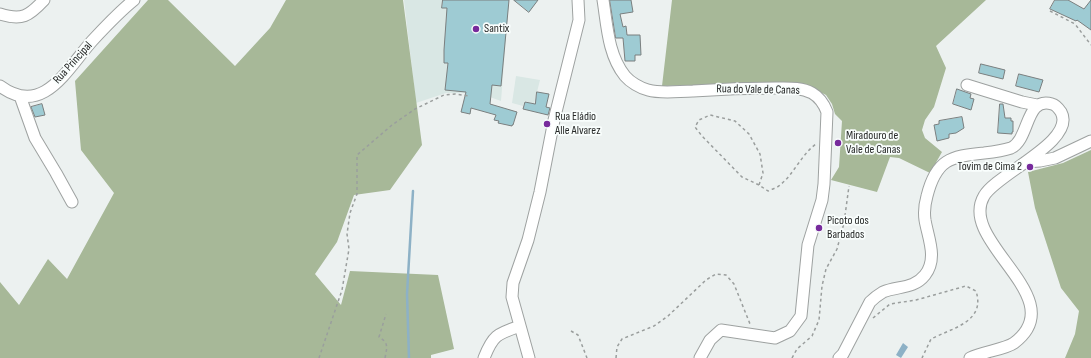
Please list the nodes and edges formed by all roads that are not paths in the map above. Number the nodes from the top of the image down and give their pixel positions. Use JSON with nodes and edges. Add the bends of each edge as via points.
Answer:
{"nodes":[{"id":1,"x":44,"y":0,"type":"edge"},
{"id":2,"x":134,"y":0,"type":"edge"},
{"id":3,"x":578,"y":0,"type":"edge"},
{"id":4,"x":603,"y":0,"type":"edge"},
{"id":5,"x":0,"y":14,"type":"edge"},
{"id":6,"x":967,"y":84,"type":"dead end"},
{"id":7,"x":0,"y":86,"type":"edge"},
{"id":8,"x":20,"y":96,"type":"junction"},
{"id":9,"x":1037,"y":105,"type":"junction"},
{"id":10,"x":1091,"y":141,"type":"edge"},
{"id":11,"x":1026,"y":162,"type":"junction"},
{"id":12,"x":72,"y":202,"type":"dead end"},
{"id":13,"x":520,"y":326,"type":"junction"},
{"id":14,"x":484,"y":358,"type":"edge"},
{"id":15,"x":529,"y":358,"type":"edge"},
{"id":16,"x":700,"y":358,"type":"edge"},
{"id":17,"x":839,"y":358,"type":"edge"},
{"id":18,"x":970,"y":358,"type":"edge"}],
"edges":[{"from":1,"to":5,"type":"street","via":[[33,12],[21,18]]},
{"from":2,"to":8,"type":"street","name":"Rua Principal","via":[[48,90],[35,96]]},
{"from":3,"to":13,"type":"street","via":[[579,20],[554,120],[540,192],[528,240],[513,283],[512,297]]},
{"from":4,"to":16,"type":"street","name":"Rua do Vale de Canas","via":[[615,60],[625,76],[634,84],[648,90],[664,92],[799,88],[818,98],[827,112],[822,200],[808,245],[800,316],[790,331],[775,338],[721,330],[710,340]]},
{"from":6,"to":9,"type":"street"},
{"from":7,"to":8,"type":"street"},
{"from":8,"to":12,"type":"street","via":[[35,138]]},
{"from":9,"to":11,"type":"street","via":[[1053,104],[1061,111],[1063,124],[1057,137]]},
{"from":9,"to":17,"type":"street","via":[[1031,112],[1020,142],[1012,148],[950,158],[941,166],[932,180],[926,198],[925,218],[932,247],[931,262],[926,273],[919,282],[884,292],[870,302]]},
{"from":10,"to":11,"type":"street","via":[[1055,158]]},
{"from":11,"to":18,"type":"street","via":[[995,184],[984,196],[980,206],[980,218],[984,230],[1014,272],[1029,299],[1030,323],[1021,337],[1012,344]]},
{"from":13,"to":14,"type":"street","via":[[500,333],[491,341]]},
{"from":13,"to":15,"type":"street"}]}
